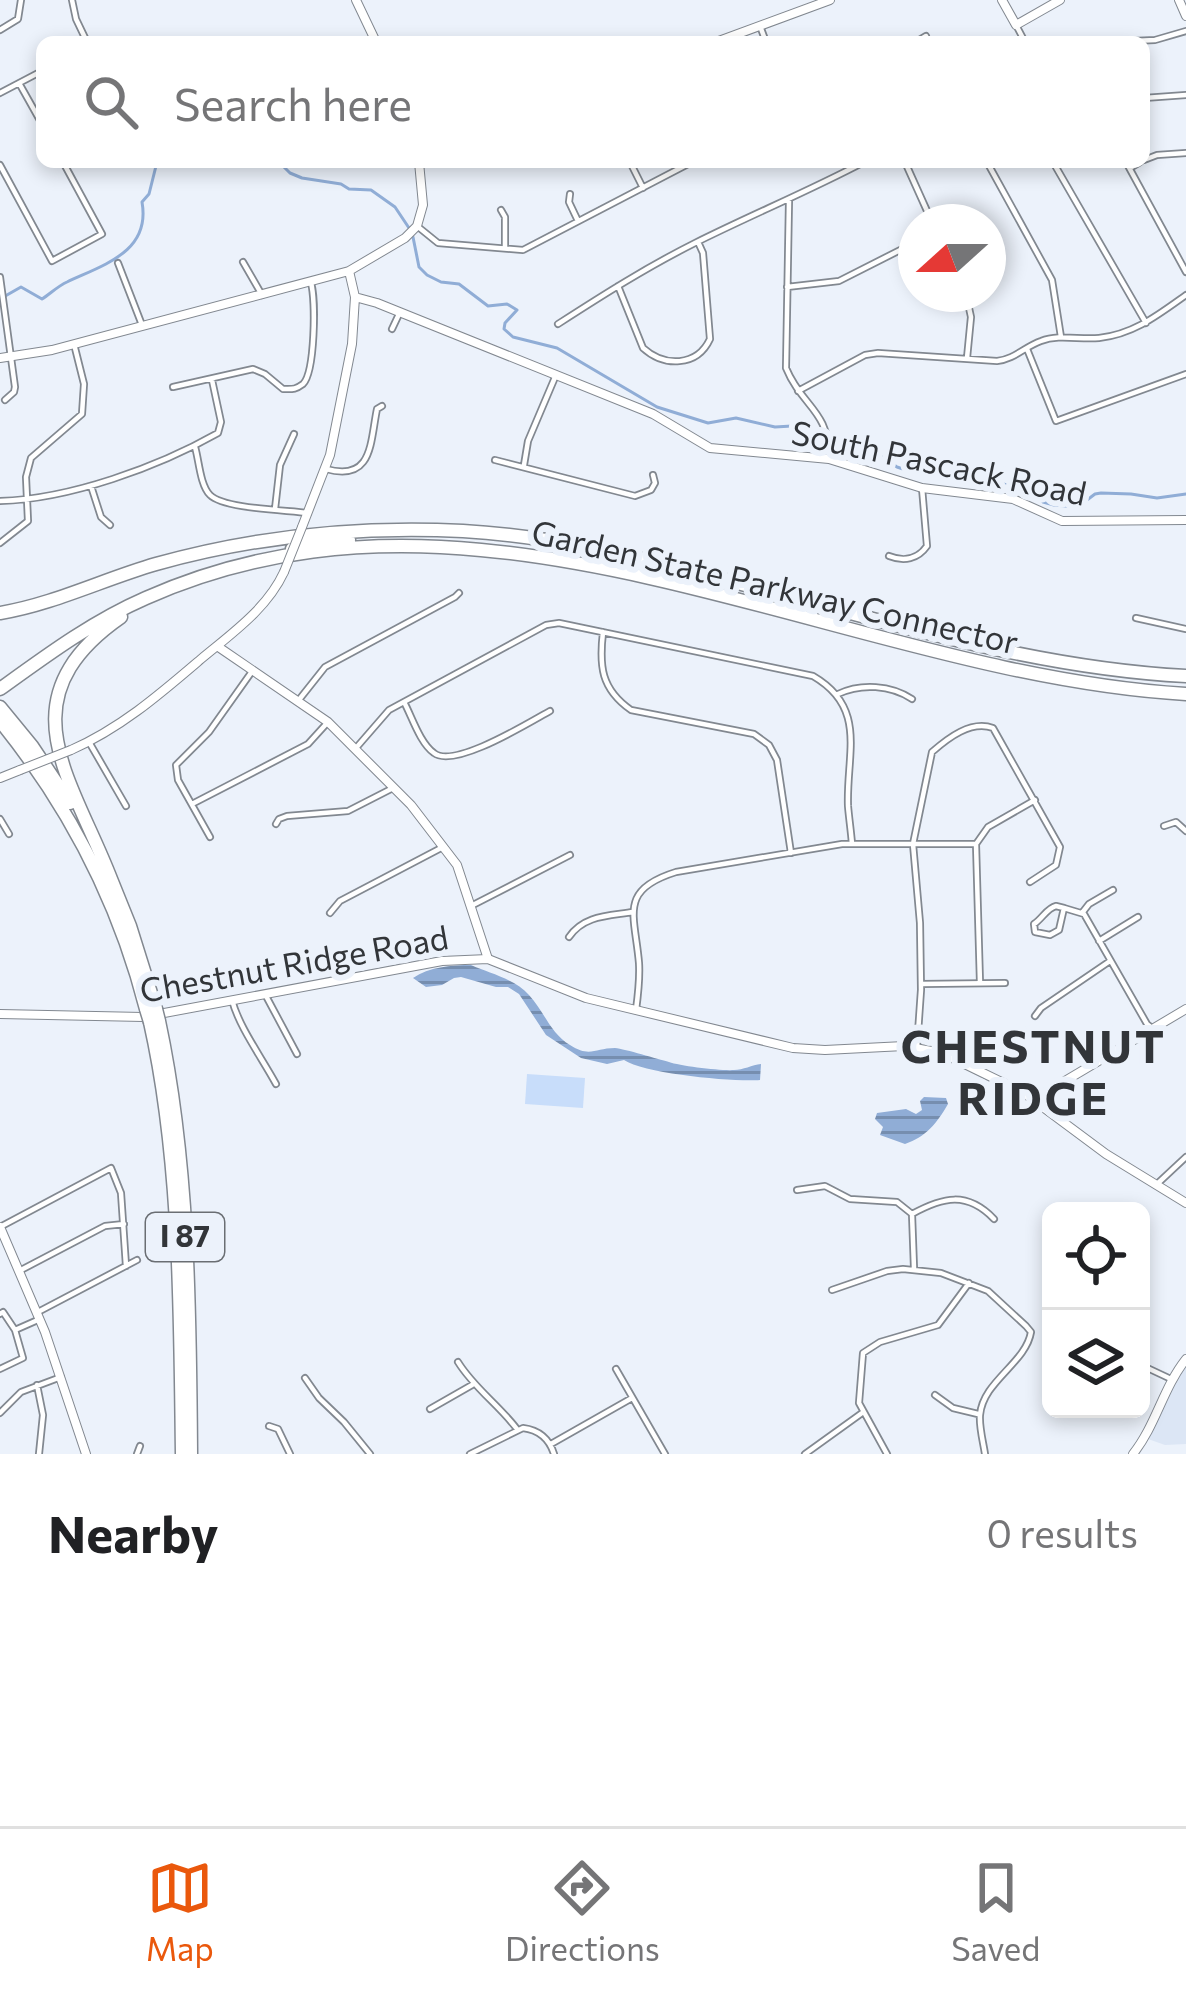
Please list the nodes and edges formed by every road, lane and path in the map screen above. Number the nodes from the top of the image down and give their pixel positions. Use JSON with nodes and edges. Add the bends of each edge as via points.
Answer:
{"nodes":[{"id":1,"x":21,"y":0,"type":"edge"},
{"id":2,"x":73,"y":0,"type":"edge"},
{"id":3,"x":356,"y":0,"type":"edge"},
{"id":4,"x":830,"y":0,"type":"edge"},
{"id":5,"x":1002,"y":0,"type":"edge"},
{"id":6,"x":1060,"y":0,"type":"edge"},
{"id":7,"x":1179,"y":0,"type":"edge"},
{"id":8,"x":1186,"y":16,"type":"edge"},
{"id":9,"x":1016,"y":25,"type":"junction"},
{"id":10,"x":760,"y":26,"type":"junction"},
{"id":11,"x":0,"y":30,"type":"edge"},
{"id":12,"x":1186,"y":31,"type":"edge"},
{"id":13,"x":83,"y":36,"type":"edge"},
{"id":14,"x":373,"y":36,"type":"edge"},
{"id":15,"x":732,"y":36,"type":"edge"},
{"id":16,"x":764,"y":36,"type":"edge"},
{"id":17,"x":1022,"y":36,"type":"edge"},
{"id":18,"x":1150,"y":40,"type":"edge"},
{"id":19,"x":36,"y":74,"type":"edge"},
{"id":20,"x":19,"y":83,"type":"junction"},
{"id":21,"x":0,"y":93,"type":"edge"},
{"id":22,"x":1186,"y":95,"type":"edge"},
{"id":23,"x":1150,"y":98,"type":"edge"},
{"id":24,"x":36,"y":113,"type":"edge"},
{"id":25,"x":1186,"y":153,"type":"edge"},
{"id":26,"x":1150,"y":158,"type":"edge"},
{"id":27,"x":0,"y":165,"type":"edge"},
{"id":28,"x":66,"y":168,"type":"edge"},
{"id":29,"x":420,"y":168,"type":"edge"},
{"id":30,"x":633,"y":168,"type":"edge"},
{"id":31,"x":681,"y":168,"type":"edge"},
{"id":32,"x":852,"y":168,"type":"edge"},
{"id":33,"x":908,"y":168,"type":"edge"},
{"id":34,"x":990,"y":168,"type":"edge"},
{"id":35,"x":1056,"y":168,"type":"edge"},
{"id":36,"x":1130,"y":168,"type":"edge"},
{"id":37,"x":643,"y":188,"type":"junction"},
{"id":38,"x":570,"y":194,"type":"dead end"},
{"id":39,"x":789,"y":201,"type":"junction"},
{"id":40,"x":924,"y":204,"type":"edge"},
{"id":41,"x":501,"y":210,"type":"dead end"},
{"id":42,"x":578,"y":221,"type":"junction"},
{"id":43,"x":416,"y":227,"type":"junction"},
{"id":44,"x":698,"y":242,"type":"junction"},
{"id":45,"x":505,"y":248,"type":"junction"},
{"id":46,"x":898,"y":251,"type":"edge"},
{"id":47,"x":1182,"y":257,"type":"edge"},
{"id":48,"x":244,"y":262,"type":"dead end"},
{"id":49,"x":118,"y":263,"type":"dead end"},
{"id":50,"x":349,"y":272,"type":"junction"},
{"id":51,"x":1186,"y":272,"type":"edge"},
{"id":52,"x":0,"y":277,"type":"edge"},
{"id":53,"x":311,"y":283,"type":"junction"},
{"id":54,"x":618,"y":284,"type":"junction"},
{"id":55,"x":786,"y":288,"type":"junction"},
{"id":56,"x":262,"y":295,"type":"junction"},
{"id":57,"x":1186,"y":295,"type":"edge"},
{"id":58,"x":355,"y":297,"type":"junction"},
{"id":59,"x":400,"y":312,"type":"junction"},
{"id":60,"x":970,"y":312,"type":"edge"},
{"id":61,"x":558,"y":324,"type":"dead end"},
{"id":62,"x":1147,"y":324,"type":"junction"},
{"id":63,"x":142,"y":326,"type":"junction"},
{"id":64,"x":392,"y":328,"type":"dead end"},
{"id":65,"x":1061,"y":338,"type":"junction"},
{"id":66,"x":74,"y":344,"type":"junction"},
{"id":67,"x":1027,"y":349,"type":"junction"},
{"id":68,"x":12,"y":357,"type":"junction"},
{"id":69,"x":0,"y":358,"type":"edge"},
{"id":70,"x":967,"y":358,"type":"junction"},
{"id":71,"x":1186,"y":374,"type":"edge"},
{"id":72,"x":556,"y":375,"type":"junction"},
{"id":73,"x":212,"y":380,"type":"junction"},
{"id":74,"x":172,"y":387,"type":"dead end"},
{"id":75,"x":798,"y":391,"type":"junction"},
{"id":76,"x":5,"y":400,"type":"dead end"},
{"id":77,"x":382,"y":406,"type":"dead end"},
{"id":78,"x":294,"y":434,"type":"dead end"},
{"id":79,"x":195,"y":446,"type":"junction"},
{"id":80,"x":829,"y":459,"type":"junction"},
{"id":81,"x":495,"y":460,"type":"dead end"},
{"id":82,"x":524,"y":465,"type":"junction"},
{"id":83,"x":326,"y":469,"type":"junction"},
{"id":84,"x":652,"y":475,"type":"dead end"},
{"id":85,"x":91,"y":486,"type":"junction"},
{"id":86,"x":922,"y":488,"type":"junction"},
{"id":87,"x":3,"y":501,"type":"edge"},
{"id":88,"x":27,"y":501,"type":"junction"},
{"id":89,"x":275,"y":509,"type":"junction"},
{"id":90,"x":308,"y":513,"type":"junction"},
{"id":91,"x":1186,"y":520,"type":"edge"},
{"id":92,"x":110,"y":525,"type":"dead end"},
{"id":93,"x":502,"y":534,"type":"junction"},
{"id":94,"x":0,"y":543,"type":"edge"},
{"id":95,"x":889,"y":556,"type":"dead end"},
{"id":96,"x":209,"y":574,"type":"junction"},
{"id":97,"x":459,"y":593,"type":"dead end"},
{"id":98,"x":0,"y":609,"type":"edge"},
{"id":99,"x":1136,"y":618,"type":"dead end"},
{"id":100,"x":1186,"y":629,"type":"edge"},
{"id":101,"x":603,"y":632,"type":"junction"},
{"id":102,"x":217,"y":646,"type":"junction"},
{"id":103,"x":253,"y":670,"type":"junction"},
{"id":104,"x":1186,"y":676,"type":"edge"},
{"id":105,"x":1,"y":685,"type":"edge"},
{"id":106,"x":1186,"y":694,"type":"edge"},
{"id":107,"x":836,"y":695,"type":"junction"},
{"id":108,"x":912,"y":699,"type":"dead end"},
{"id":109,"x":298,"y":701,"type":"junction"},
{"id":110,"x":404,"y":702,"type":"junction"},
{"id":111,"x":0,"y":707,"type":"edge"},
{"id":112,"x":550,"y":712,"type":"dead end"},
{"id":113,"x":0,"y":721,"type":"edge"},
{"id":114,"x":328,"y":722,"type":"junction"},
{"id":115,"x":89,"y":742,"type":"junction"},
{"id":116,"x":355,"y":749,"type":"junction"},
{"id":117,"x":0,"y":778,"type":"edge"},
{"id":118,"x":393,"y":788,"type":"junction"},
{"id":119,"x":1035,"y":800,"type":"junction"},
{"id":120,"x":193,"y":804,"type":"junction"},
{"id":121,"x":126,"y":806,"type":"dead end"},
{"id":122,"x":0,"y":819,"type":"edge"},
{"id":123,"x":276,"y":824,"type":"dead end"},
{"id":124,"x":1164,"y":826,"type":"dead end"},
{"id":125,"x":1186,"y":831,"type":"edge"},
{"id":126,"x":8,"y":834,"type":"dead end"},
{"id":127,"x":211,"y":837,"type":"dead end"},
{"id":128,"x":852,"y":844,"type":"junction"},
{"id":129,"x":913,"y":844,"type":"junction"},
{"id":130,"x":976,"y":844,"type":"junction"},
{"id":131,"x":444,"y":847,"type":"junction"},
{"id":132,"x":790,"y":853,"type":"junction"},
{"id":133,"x":570,"y":855,"type":"dead end"},
{"id":134,"x":111,"y":879,"type":"junction"},
{"id":135,"x":1030,"y":882,"type":"dead end"},
{"id":136,"x":1113,"y":890,"type":"dead end"},
{"id":137,"x":471,"y":906,"type":"junction"},
{"id":138,"x":1064,"y":908,"type":"junction"},
{"id":139,"x":633,"y":912,"type":"junction"},
{"id":140,"x":1082,"y":913,"type":"junction"},
{"id":141,"x":330,"y":914,"type":"dead end"},
{"id":142,"x":1138,"y":916,"type":"dead end"},
{"id":143,"x":568,"y":937,"type":"dead end"},
{"id":144,"x":1099,"y":940,"type":"junction"},
{"id":145,"x":488,"y":959,"type":"junction"},
{"id":146,"x":1110,"y":961,"type":"junction"},
{"id":147,"x":980,"y":983,"type":"junction"},
{"id":148,"x":1005,"y":983,"type":"dead end"},
{"id":149,"x":921,"y":984,"type":"junction"},
{"id":150,"x":266,"y":994,"type":"junction"},
{"id":151,"x":232,"y":1000,"type":"junction"},
{"id":152,"x":1186,"y":1009,"type":"edge"},
{"id":153,"x":636,"y":1010,"type":"junction"},
{"id":154,"x":0,"y":1014,"type":"edge"},
{"id":155,"x":153,"y":1015,"type":"junction"},
{"id":156,"x":1035,"y":1016,"type":"dead end"},
{"id":157,"x":1152,"y":1028,"type":"junction"},
{"id":158,"x":917,"y":1047,"type":"junction"},
{"id":159,"x":297,"y":1054,"type":"dead end"},
{"id":160,"x":277,"y":1084,"type":"dead end"},
{"id":161,"x":1033,"y":1100,"type":"junction"},
{"id":162,"x":1186,"y":1157,"type":"edge"},
{"id":163,"x":1156,"y":1185,"type":"junction"},
{"id":164,"x":797,"y":1190,"type":"dead end"},
{"id":165,"x":1186,"y":1203,"type":"edge"},
{"id":166,"x":912,"y":1214,"type":"junction"},
{"id":167,"x":994,"y":1220,"type":"dead end"},
{"id":168,"x":124,"y":1224,"type":"junction"},
{"id":169,"x":0,"y":1227,"type":"edge"},
{"id":170,"x":5,"y":1247,"type":"edge"},
{"id":171,"x":137,"y":1260,"type":"dead end"},
{"id":172,"x":126,"y":1266,"type":"junction"},
{"id":173,"x":914,"y":1269,"type":"junction"},
{"id":174,"x":20,"y":1270,"type":"junction"},
{"id":175,"x":969,"y":1283,"type":"junction"},
{"id":176,"x":832,"y":1290,"type":"dead end"},
{"id":177,"x":2,"y":1313,"type":"edge"},
{"id":178,"x":39,"y":1316,"type":"junction"},
{"id":179,"x":15,"y":1330,"type":"junction"},
{"id":180,"x":1186,"y":1359,"type":"edge"},
{"id":181,"x":458,"y":1362,"type":"dead end"},
{"id":182,"x":0,"y":1369,"type":"edge"},
{"id":183,"x":616,"y":1369,"type":"dead end"},
{"id":184,"x":1150,"y":1369,"type":"edge"},
{"id":185,"x":61,"y":1377,"type":"junction"},
{"id":186,"x":305,"y":1378,"type":"dead end"},
{"id":187,"x":1173,"y":1380,"type":"junction"},
{"id":188,"x":37,"y":1385,"type":"junction"},
{"id":189,"x":472,"y":1385,"type":"junction"},
{"id":190,"x":935,"y":1395,"type":"dead end"},
{"id":191,"x":632,"y":1398,"type":"junction"},
{"id":192,"x":430,"y":1409,"type":"dead end"},
{"id":193,"x":0,"y":1413,"type":"edge"},
{"id":194,"x":862,"y":1413,"type":"junction"},
{"id":195,"x":980,"y":1415,"type":"junction"},
{"id":196,"x":269,"y":1426,"type":"dead end"},
{"id":197,"x":517,"y":1429,"type":"junction"},
{"id":198,"x":551,"y":1444,"type":"junction"},
{"id":199,"x":140,"y":1446,"type":"dead end"},
{"id":200,"x":39,"y":1454,"type":"edge"},
{"id":201,"x":86,"y":1454,"type":"edge"},
{"id":202,"x":137,"y":1454,"type":"edge"},
{"id":203,"x":182,"y":1454,"type":"edge"},
{"id":204,"x":191,"y":1454,"type":"edge"},
{"id":205,"x":290,"y":1454,"type":"edge"},
{"id":206,"x":370,"y":1454,"type":"edge"},
{"id":207,"x":470,"y":1454,"type":"edge"},
{"id":208,"x":554,"y":1454,"type":"edge"},
{"id":209,"x":665,"y":1454,"type":"edge"},
{"id":210,"x":805,"y":1454,"type":"edge"},
{"id":211,"x":886,"y":1454,"type":"edge"},
{"id":212,"x":985,"y":1454,"type":"edge"},
{"id":213,"x":1133,"y":1454,"type":"edge"}],
"edges":[{"from":1,"to":11,"type":"street","via":[[18,19]]},
{"from":2,"to":13,"type":"street"},
{"from":3,"to":14,"type":"street"},
{"from":4,"to":10,"type":"street"},
{"from":5,"to":9,"type":"street"},
{"from":6,"to":9,"type":"street"},
{"from":7,"to":8,"type":"street"},
{"from":9,"to":17,"type":"street"},
{"from":10,"to":15,"type":"street"},
{"from":10,"to":16,"type":"street"},
{"from":12,"to":18,"type":"street"},
{"from":19,"to":20,"type":"street"},
{"from":20,"to":21,"type":"street"},
{"from":20,"to":24,"type":"street"},
{"from":22,"to":23,"type":"street"},
{"from":25,"to":26,"type":"street"},
{"from":27,"to":28,"type":"street","via":[[52,261],[102,234]]},
{"from":29,"to":43,"type":"street","via":[[424,206]]},
{"from":30,"to":37,"type":"street"},
{"from":31,"to":37,"type":"street"},
{"from":32,"to":39,"type":"street"},
{"from":33,"to":40,"type":"street"},
{"from":34,"to":65,"type":"street","via":[[1052,280]]},
{"from":35,"to":62,"type":"street"},
{"from":36,"to":47,"type":"street"},
{"from":37,"to":42,"type":"street"},
{"from":38,"to":42,"type":"street"},
{"from":39,"to":44,"type":"street"},
{"from":39,"to":55,"type":"street"},
{"from":41,"to":45,"type":"street"},
{"from":42,"to":45,"type":"street","via":[[523,250]]},
{"from":43,"to":45,"type":"street","via":[[438,243]]},
{"from":43,"to":50,"type":"street"},
{"from":44,"to":54,"type":"street"},
{"from":44,"to":54,"type":"street","via":[[710,339],[695,358],[649,354]]},
{"from":46,"to":55,"type":"street","via":[[839,281]]},
{"from":47,"to":51,"type":"street"},
{"from":48,"to":56,"type":"street"},
{"from":49,"to":63,"type":"street"},
{"from":50,"to":53,"type":"street"},
{"from":50,"to":58,"type":"street"},
{"from":52,"to":68,"type":"street"},
{"from":53,"to":56,"type":"street"},
{"from":53,"to":73,"type":"street","via":[[305,382],[284,389],[259,370]]},
{"from":54,"to":61,"type":"street"},
{"from":55,"to":75,"type":"street","via":[[784,355]]},
{"from":56,"to":63,"type":"street"},
{"from":57,"to":62,"type":"street"},
{"from":58,"to":59,"type":"street","name":"South Pascack Road"},
{"from":58,"to":83,"type":"street"},
{"from":59,"to":64,"type":"street"},
{"from":59,"to":72,"type":"street","name":"South Pascack Road"},
{"from":60,"to":70,"type":"street"},
{"from":62,"to":65,"type":"street"},
{"from":63,"to":66,"type":"street"},
{"from":65,"to":67,"type":"street"},
{"from":66,"to":68,"type":"street"},
{"from":66,"to":88,"type":"street","via":[[82,414],[31,458]]},
{"from":67,"to":70,"type":"street","via":[[1010,359]]},
{"from":67,"to":71,"type":"street","via":[[1056,421]]},
{"from":68,"to":69,"type":"street"},
{"from":68,"to":76,"type":"street","via":[[15,387]]},
{"from":70,"to":75,"type":"street","via":[[865,355]]},
{"from":72,"to":80,"type":"street","name":"South Pascack Road","via":[[653,414],[710,448]]},
{"from":72,"to":82,"type":"street"},
{"from":73,"to":74,"type":"street"},
{"from":73,"to":79,"type":"street","via":[[220,429]]},
{"from":75,"to":80,"type":"street","via":[[825,425]]},
{"from":77,"to":83,"type":"street","via":[[362,465],[346,473]]},
{"from":78,"to":89,"type":"street"},
{"from":79,"to":85,"type":"street"},
{"from":79,"to":89,"type":"street","via":[[213,498]]},
{"from":80,"to":86,"type":"street","name":"South Pascack Road"},
{"from":81,"to":82,"type":"street"},
{"from":82,"to":84,"type":"street","via":[[634,496],[650,490]]},
{"from":83,"to":90,"type":"street"},
{"from":85,"to":88,"type":"street"},
{"from":85,"to":92,"type":"street"},
{"from":86,"to":91,"type":"street","name":"South Pascack Road","via":[[1013,499],[1062,520]]},
{"from":86,"to":95,"type":"street","via":[[927,546],[906,560]]},
{"from":87,"to":88,"type":"street"},
{"from":88,"to":94,"type":"street","via":[[28,521]]},
{"from":89,"to":90,"type":"street"},
{"from":90,"to":102,"type":"street","bridge":true,"via":[[263,604]]},
{"from":93,"to":98,"type":"highway","via":[[386,530],[263,542]]},
{"from":93,"to":104,"type":"highway","name":"Garden State Parkway Connector","via":[[642,558],[1027,655]]},
{"from":93,"to":105,"type":"highway","via":[[363,538],[220,565],[105,610]]},
{"from":96,"to":105,"type":"highway","via":[[108,616]]},
{"from":96,"to":106,"type":"highway","name":"Garden State Parkway Connector","via":[[370,548],[534,556],[1020,672]]},
{"from":96,"to":134,"type":"highway","via":[[106,628],[61,689],[58,752]]},
{"from":97,"to":109,"type":"street","via":[[325,667]]},
{"from":99,"to":100,"type":"street"},
{"from":101,"to":107,"type":"street","via":[[813,676]]},
{"from":101,"to":110,"type":"street","via":[[546,625]]},
{"from":101,"to":132,"type":"street","via":[[601,672],[625,706],[754,734],[769,745]]},
{"from":102,"to":103,"type":"street"},
{"from":102,"to":115,"type":"street"},
{"from":103,"to":109,"type":"street"},
{"from":103,"to":120,"type":"street","via":[[176,765]]},
{"from":107,"to":108,"type":"street","via":[[859,686]]},
{"from":107,"to":128,"type":"street","via":[[851,730]]},
{"from":109,"to":114,"type":"street"},
{"from":110,"to":112,"type":"street","via":[[430,750],[445,757]]},
{"from":110,"to":116,"type":"street"},
{"from":111,"to":134,"type":"highway","number":"I 87","via":[[61,788]]},
{"from":113,"to":155,"type":"highway","number":"I 87","via":[[94,867]]},
{"from":114,"to":116,"type":"street"},
{"from":114,"to":120,"type":"street","via":[[308,743]]},
{"from":115,"to":117,"type":"street","bridge":true},
{"from":115,"to":121,"type":"street"},
{"from":116,"to":118,"type":"street"},
{"from":118,"to":123,"type":"street","via":[[348,811]]},
{"from":118,"to":131,"type":"street"},
{"from":119,"to":129,"type":"street","via":[[993,728],[971,726],[932,752]]},
{"from":119,"to":130,"type":"street","via":[[988,826]]},
{"from":119,"to":135,"type":"street","via":[[1060,852],[1056,865]]},
{"from":120,"to":127,"type":"street"},
{"from":122,"to":126,"type":"street"},
{"from":124,"to":125,"type":"street","via":[[1176,822]]},
{"from":128,"to":129,"type":"street"},
{"from":128,"to":132,"type":"street"},
{"from":129,"to":130,"type":"street"},
{"from":129,"to":149,"type":"street"},
{"from":130,"to":147,"type":"street"},
{"from":131,"to":137,"type":"street"},
{"from":131,"to":141,"type":"street","via":[[340,901]]},
{"from":132,"to":139,"type":"street","via":[[658,877]]},
{"from":133,"to":137,"type":"street"},
{"from":134,"to":155,"type":"highway","number":"I 87"},
{"from":136,"to":140,"type":"street"},
{"from":137,"to":145,"type":"street"},
{"from":138,"to":138,"type":"street","via":[[1050,908],[1035,932],[1058,932]]},
{"from":138,"to":140,"type":"street"},
{"from":139,"to":143,"type":"street","via":[[589,919]]},
{"from":139,"to":153,"type":"street"},
{"from":140,"to":144,"type":"street"},
{"from":142,"to":144,"type":"street"},
{"from":144,"to":146,"type":"street"},
{"from":145,"to":150,"type":"street","name":"Chestnut Ridge Road"},
{"from":145,"to":153,"type":"street","name":"Chestnut Ridge Road"},
{"from":146,"to":156,"type":"street"},
{"from":146,"to":157,"type":"street"},
{"from":147,"to":148,"type":"street"},
{"from":147,"to":149,"type":"street"},
{"from":149,"to":158,"type":"street"},
{"from":150,"to":151,"type":"street","name":"Chestnut Ridge Road"},
{"from":150,"to":159,"type":"street"},
{"from":151,"to":154,"type":"street","name":"Chestnut Ridge Road","via":[[134,1017]]},
{"from":151,"to":160,"type":"street"},
{"from":152,"to":157,"type":"street"},
{"from":153,"to":158,"type":"street","name":"Chestnut Ridge Road","via":[[793,1048]]},
{"from":155,"to":203,"type":"highway","number":"I 87","via":[[175,1236]]},
{"from":155,"to":204,"type":"highway","number":"I 87","via":[[171,1088],[185,1235]]},
{"from":157,"to":161,"type":"street"},
{"from":158,"to":161,"type":"street","name":"Chestnut Ridge Road"},
{"from":161,"to":163,"type":"street","name":"Chestnut Ridge Road"},
{"from":162,"to":163,"type":"street"},
{"from":163,"to":165,"type":"street","name":"Chestnut Ridge Road"},
{"from":164,"to":166,"type":"street","via":[[825,1186],[850,1198],[898,1202]]},
{"from":166,"to":167,"type":"street","via":[[932,1202],[964,1200]]},
{"from":166,"to":173,"type":"street"},
{"from":168,"to":169,"type":"street","via":[[111,1168]]},
{"from":168,"to":172,"type":"street"},
{"from":168,"to":174,"type":"street"},
{"from":169,"to":170,"type":"street"},
{"from":170,"to":174,"type":"street"},
{"from":171,"to":172,"type":"street"},
{"from":172,"to":178,"type":"street"},
{"from":173,"to":175,"type":"street"},
{"from":173,"to":176,"type":"street"},
{"from":174,"to":178,"type":"street"},
{"from":175,"to":194,"type":"street","via":[[938,1325],[863,1353]]},
{"from":175,"to":195,"type":"street","via":[[996,1295],[1031,1332]]},
{"from":177,"to":179,"type":"street"},
{"from":178,"to":179,"type":"street"},
{"from":178,"to":185,"type":"street"},
{"from":179,"to":182,"type":"street","via":[[23,1358]]},
{"from":180,"to":187,"type":"street"},
{"from":181,"to":189,"type":"street"},
{"from":183,"to":191,"type":"street"},
{"from":184,"to":187,"type":"street"},
{"from":185,"to":188,"type":"street"},
{"from":185,"to":201,"type":"street"},
{"from":186,"to":206,"type":"street"},
{"from":187,"to":213,"type":"street"},
{"from":188,"to":193,"type":"street"},
{"from":188,"to":200,"type":"street","via":[[44,1415]]},
{"from":189,"to":192,"type":"street"},
{"from":189,"to":197,"type":"street"},
{"from":190,"to":195,"type":"street"},
{"from":191,"to":198,"type":"street"},
{"from":191,"to":209,"type":"street"},
{"from":194,"to":210,"type":"street"},
{"from":194,"to":211,"type":"street"},
{"from":195,"to":212,"type":"street"},
{"from":196,"to":205,"type":"street"},
{"from":197,"to":198,"type":"street"},
{"from":197,"to":207,"type":"street"},
{"from":198,"to":208,"type":"street"},
{"from":199,"to":202,"type":"street"}]}
